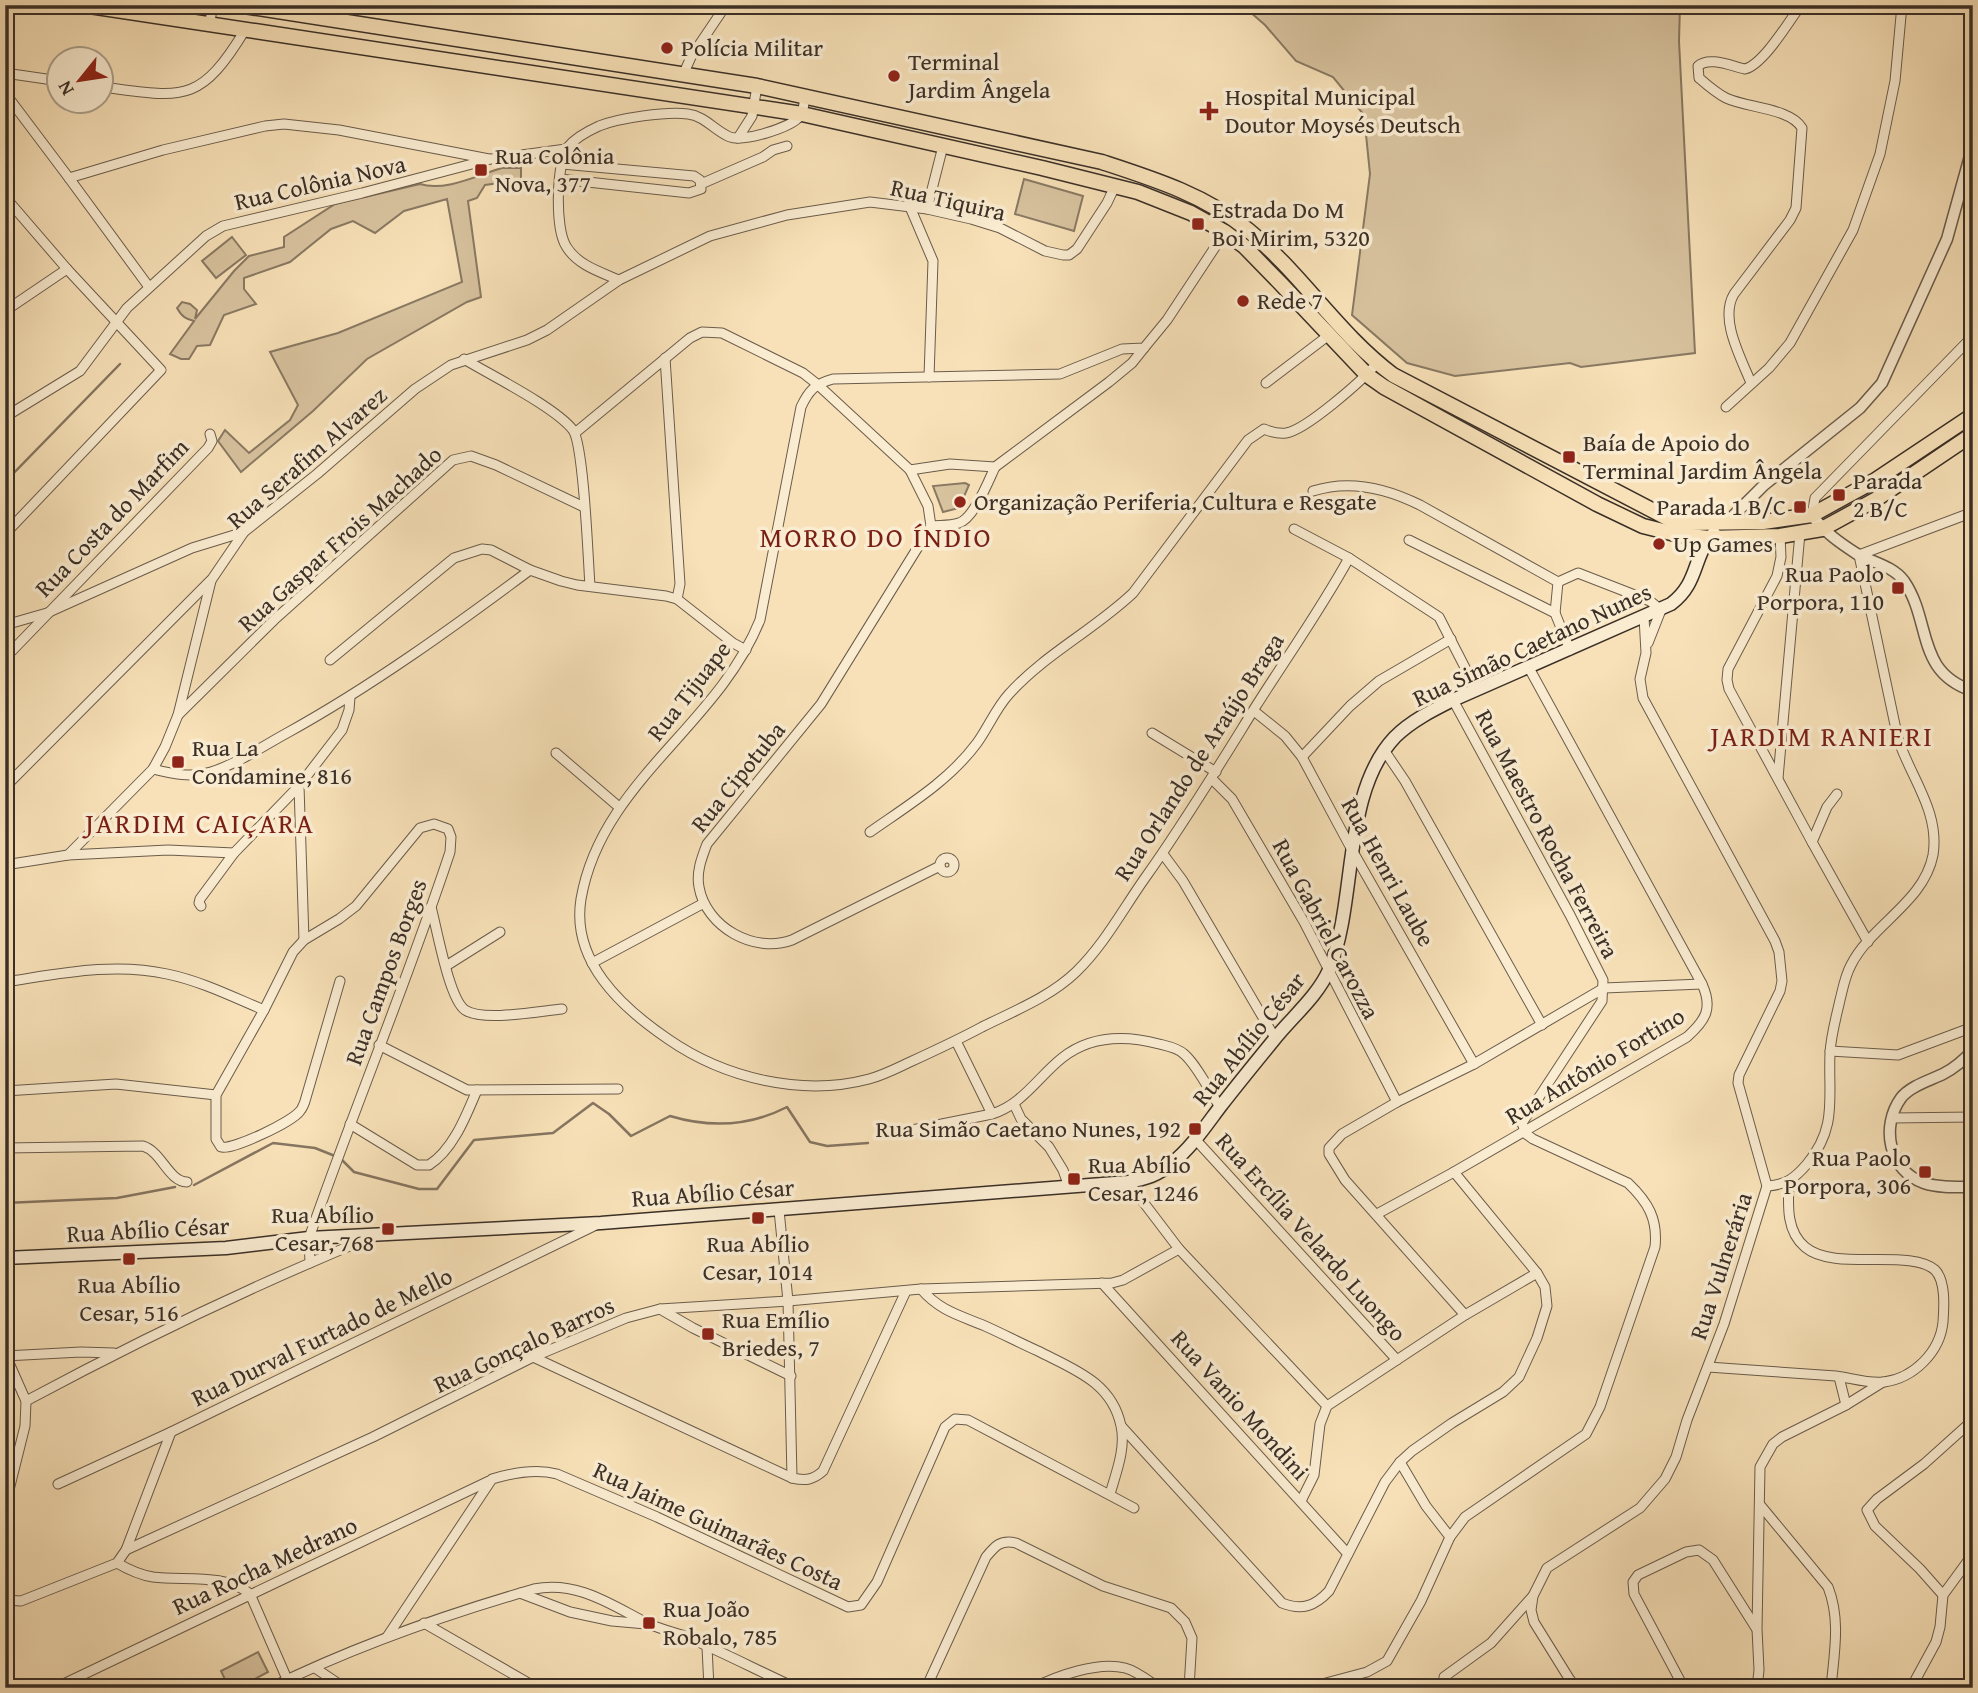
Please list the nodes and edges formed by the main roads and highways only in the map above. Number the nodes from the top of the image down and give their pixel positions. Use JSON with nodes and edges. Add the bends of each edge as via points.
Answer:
{"nodes":[{"id":1,"x":83,"y":5,"type":"edge"},
{"id":2,"x":238,"y":5,"type":"edge"},
{"id":3,"x":987,"y":136,"type":"junction"},
{"id":4,"x":985,"y":155,"type":"junction"},
{"id":5,"x":1118,"y":167,"type":"junction"},
{"id":6,"x":1089,"y":180,"type":"junction"},
{"id":7,"x":1973,"y":415,"type":"edge"},
{"id":8,"x":1973,"y":434,"type":"edge"},
{"id":9,"x":1726,"y":523,"type":"junction"},
{"id":10,"x":1709,"y":538,"type":"junction"},
{"id":11,"x":1328,"y":972,"type":"joint"},
{"id":12,"x":5,"y":1258,"type":"edge"}],
"edges":[{"from":1,"to":4,"type":"main road","via":[[802,114]]},
{"from":2,"to":3,"type":"main road","via":[[757,86]]},
{"from":3,"to":4,"type":"main road","via":[[979,143]]},
{"from":3,"to":5,"type":"main road"},
{"from":4,"to":6,"type":"main road"},
{"from":5,"to":6,"type":"main road","via":[[1111,181]]},
{"from":5,"to":9,"type":"main road","via":[[1154,178],[1233,219],[1265,245],[1377,363],[1413,386],[1671,520]]},
{"from":6,"to":10,"type":"main road","via":[[1163,201],[1225,232],[1264,266],[1367,374],[1404,400],[1643,526]]},
{"from":7,"to":9,"type":"main road","via":[[1874,481],[1812,515]]},
{"from":8,"to":10,"type":"main road","via":[[1875,500],[1822,529],[1780,536]]},
{"from":9,"to":10,"type":"main road","name":"Rua Simão Caetano Nunes"},
{"from":10,"to":11,"type":"main road","name":"Rua Simão Caetano Nunes","via":[[1691,584],[1661,610],[1453,700],[1407,726],[1384,750],[1371,773]]},
{"from":11,"to":12,"type":"main road","name":"Rua Abílio César","via":[[1196,1140],[1161,1172],[1128,1182],[601,1223]]}]}
